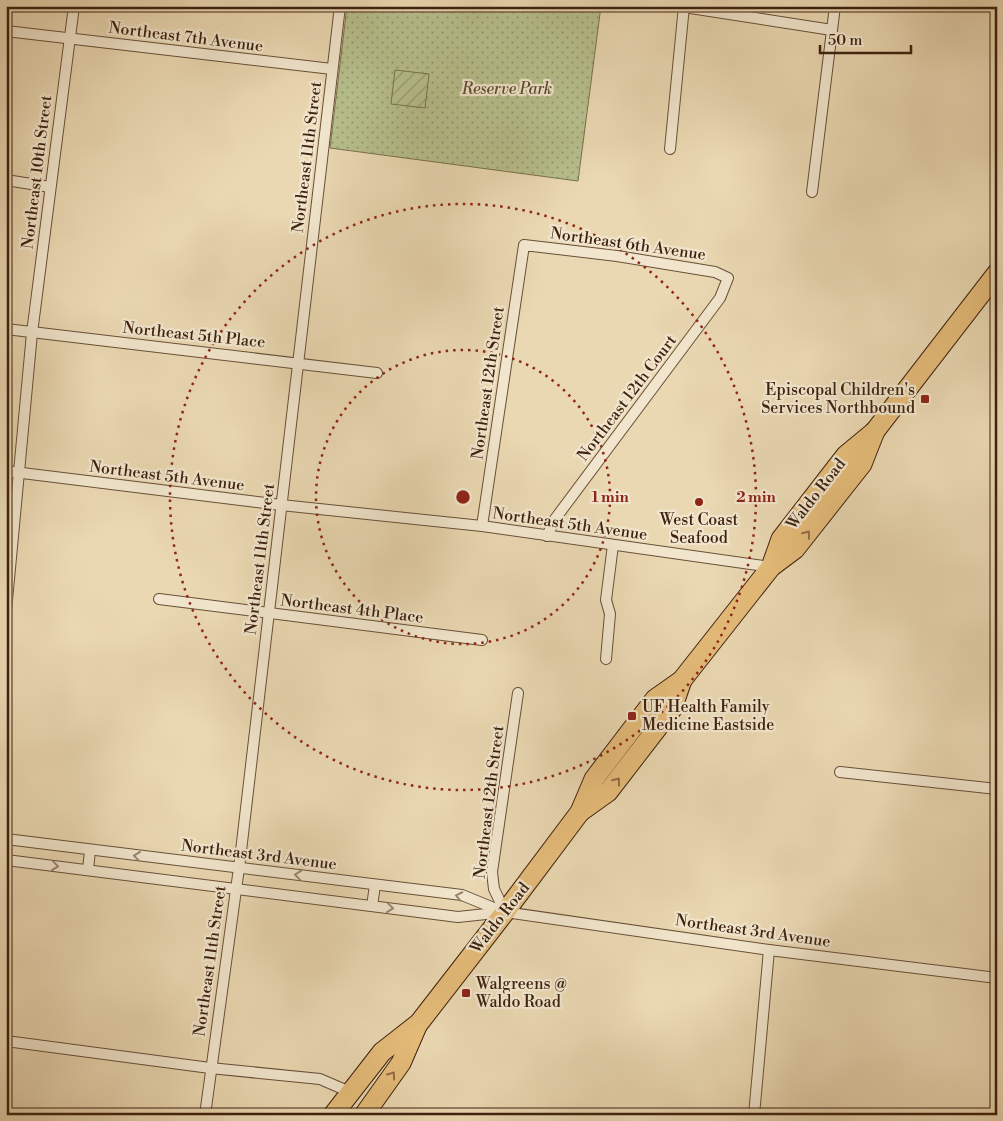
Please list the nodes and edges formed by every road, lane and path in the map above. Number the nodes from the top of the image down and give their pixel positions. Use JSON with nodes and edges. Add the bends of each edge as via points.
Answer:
{"nodes":[{"id":1,"x":74,"y":6,"type":"edge"},
{"id":2,"x":340,"y":6,"type":"edge"},
{"id":3,"x":684,"y":6,"type":"edge"},
{"id":4,"x":835,"y":6,"type":"edge"},
{"id":5,"x":832,"y":30,"type":"junction"},
{"id":6,"x":6,"y":31,"type":"edge"},
{"id":7,"x":69,"y":39,"type":"junction"},
{"id":8,"x":332,"y":69,"type":"junction"},
{"id":9,"x":670,"y":149,"type":"dead end"},
{"id":10,"x":6,"y":180,"type":"edge"},
{"id":11,"x":50,"y":187,"type":"junction"},
{"id":12,"x":812,"y":192,"type":"dead end"},
{"id":13,"x":524,"y":245,"type":"joint"},
{"id":14,"x":997,"y":273,"type":"edge"},
{"id":15,"x":728,"y":278,"type":"joint"},
{"id":16,"x":6,"y":329,"type":"edge"},
{"id":17,"x":32,"y":333,"type":"junction"},
{"id":18,"x":297,"y":362,"type":"junction"},
{"id":19,"x":378,"y":373,"type":"dead end"},
{"id":20,"x":6,"y":471,"type":"edge"},
{"id":21,"x":20,"y":472,"type":"junction"},
{"id":22,"x":281,"y":505,"type":"junction"},
{"id":23,"x":482,"y":526,"type":"junction"},
{"id":24,"x":547,"y":536,"type":"junction"},
{"id":25,"x":614,"y":545,"type":"junction"},
{"id":26,"x":8,"y":562,"type":"edge"},
{"id":27,"x":771,"y":567,"type":"junction"},
{"id":28,"x":159,"y":599,"type":"dead end"},
{"id":29,"x":6,"y":611,"type":"edge"},
{"id":30,"x":268,"y":614,"type":"junction"},
{"id":31,"x":482,"y":640,"type":"dead end"},
{"id":32,"x":606,"y":659,"type":"dead end"},
{"id":33,"x":518,"y":693,"type":"dead end"},
{"id":34,"x":840,"y":772,"type":"dead end"},
{"id":35,"x":997,"y":789,"type":"edge"},
{"id":36,"x":6,"y":839,"type":"edge"},
{"id":37,"x":90,"y":850,"type":"junction"},
{"id":38,"x":6,"y":860,"type":"edge"},
{"id":39,"x":239,"y":868,"type":"junction"},
{"id":40,"x":88,"y":870,"type":"junction"},
{"id":41,"x":375,"y":884,"type":"junction"},
{"id":42,"x":236,"y":888,"type":"junction"},
{"id":43,"x":372,"y":906,"type":"junction"},
{"id":44,"x":505,"y":912,"type":"junction"},
{"id":45,"x":769,"y":950,"type":"junction"},
{"id":46,"x":997,"y":978,"type":"edge"},
{"id":47,"x":418,"y":1023,"type":"junction"},
{"id":48,"x":6,"y":1041,"type":"edge"},
{"id":49,"x":210,"y":1068,"type":"junction"},
{"id":50,"x":350,"y":1092,"type":"junction"},
{"id":51,"x":205,"y":1115,"type":"edge"},
{"id":52,"x":333,"y":1115,"type":"edge"},
{"id":53,"x":364,"y":1115,"type":"edge"},
{"id":54,"x":754,"y":1115,"type":"edge"}],
"edges":[{"from":1,"to":7,"type":"street","name":"Northeast 10th Street"},
{"from":2,"to":8,"type":"street","name":"Northeast 11th Street"},
{"from":3,"to":5,"type":"street"},
{"from":3,"to":9,"type":"street"},
{"from":4,"to":5,"type":"street"},
{"from":5,"to":12,"type":"street"},
{"from":6,"to":7,"type":"street","name":"Northeast 7th Avenue"},
{"from":7,"to":8,"type":"street","name":"Northeast 7th Avenue"},
{"from":7,"to":11,"type":"street","name":"Northeast 10th Street"},
{"from":8,"to":18,"type":"street","name":"Northeast 11th Street"},
{"from":10,"to":11,"type":"street"},
{"from":11,"to":17,"type":"street","name":"Northeast 10th Street"},
{"from":13,"to":15,"type":"street","name":"Northeast 6th Avenue","via":[[617,256],[715,272]]},
{"from":13,"to":23,"type":"street","name":"Northeast 12th Street"},
{"from":14,"to":27,"type":"highway","name":"Waldo Road","via":[[875,431],[846,455],[781,539]]},
{"from":15,"to":24,"type":"street","name":"Northeast 12th Court","via":[[720,298],[555,519]]},
{"from":16,"to":17,"type":"street","name":"Northeast 5th Place"},
{"from":17,"to":18,"type":"street","name":"Northeast 5th Place"},
{"from":17,"to":21,"type":"street","name":"Northeast 10th Street"},
{"from":18,"to":19,"type":"street","name":"Northeast 5th Place"},
{"from":18,"to":22,"type":"street","name":"Northeast 11th Street"},
{"from":20,"to":21,"type":"street","name":"Northeast 5th Avenue"},
{"from":21,"to":22,"type":"street","name":"Northeast 5th Avenue"},
{"from":21,"to":26,"type":"street","name":"Northeast 10th Street"},
{"from":22,"to":23,"type":"street","name":"Northeast 5th Avenue"},
{"from":22,"to":30,"type":"street","name":"Northeast 11th Street"},
{"from":23,"to":24,"type":"street","name":"Northeast 5th Avenue"},
{"from":24,"to":25,"type":"street","name":"Northeast 5th Avenue"},
{"from":25,"to":27,"type":"street","name":"Northeast 5th Avenue"},
{"from":25,"to":32,"type":"street","via":[[606,600],[610,614]]},
{"from":26,"to":29,"type":"street","name":"Northeast 10th Street"},
{"from":27,"to":44,"type":"highway","name":"Waldo Road","via":[[682,680],[672,709],[608,792],[580,812]]},
{"from":28,"to":30,"type":"street","name":"Northeast 4th Place"},
{"from":30,"to":31,"type":"street","name":"Northeast 4th Place"},
{"from":30,"to":39,"type":"street","name":"Northeast 11th Street"},
{"from":33,"to":44,"type":"street","name":"Northeast 12th Street","via":[[492,872],[494,889]]},
{"from":34,"to":35,"type":"street"},
{"from":36,"to":37,"type":"street","name":"Northeast 3rd Avenue"},
{"from":39,"to":37,"type":"street","name":"Northeast 3rd Avenue","one_way":true},
{"from":37,"to":40,"type":"street"},
{"from":38,"to":40,"type":"street","name":"Northeast 3rd Avenue","one_way":true},
{"from":41,"to":39,"type":"street","name":"Northeast 3rd Avenue","one_way":true},
{"from":39,"to":42,"type":"street","name":"Northeast 11th Street"},
{"from":40,"to":42,"type":"street","name":"Northeast 3rd Avenue"},
{"from":41,"to":43,"type":"street"},
{"from":44,"to":41,"type":"street","name":"Northeast 3rd Avenue","one_way":true,"via":[[462,895]]},
{"from":42,"to":43,"type":"street","name":"Northeast 3rd Avenue"},
{"from":42,"to":49,"type":"street","name":"Northeast 11th Street"},
{"from":43,"to":44,"type":"street","name":"Northeast 3rd Avenue","one_way":true,"via":[[458,917]]},
{"from":44,"to":45,"type":"street","name":"Northeast 3rd Avenue"},
{"from":44,"to":47,"type":"highway","name":"Waldo Road"},
{"from":45,"to":46,"type":"street","name":"Northeast 3rd Avenue"},
{"from":45,"to":54,"type":"street"},
{"from":47,"to":50,"type":"highway","name":"Waldo Road","via":[[382,1052]]},
{"from":53,"to":47,"type":"highway","name":"Waldo Road","one_way":true,"via":[[401,1063]]},
{"from":48,"to":49,"type":"street"},
{"from":49,"to":50,"type":"street","via":[[320,1079]]},
{"from":49,"to":51,"type":"street","name":"Northeast 11th Street"},
{"from":50,"to":52,"type":"highway","name":"Waldo Road"}]}
